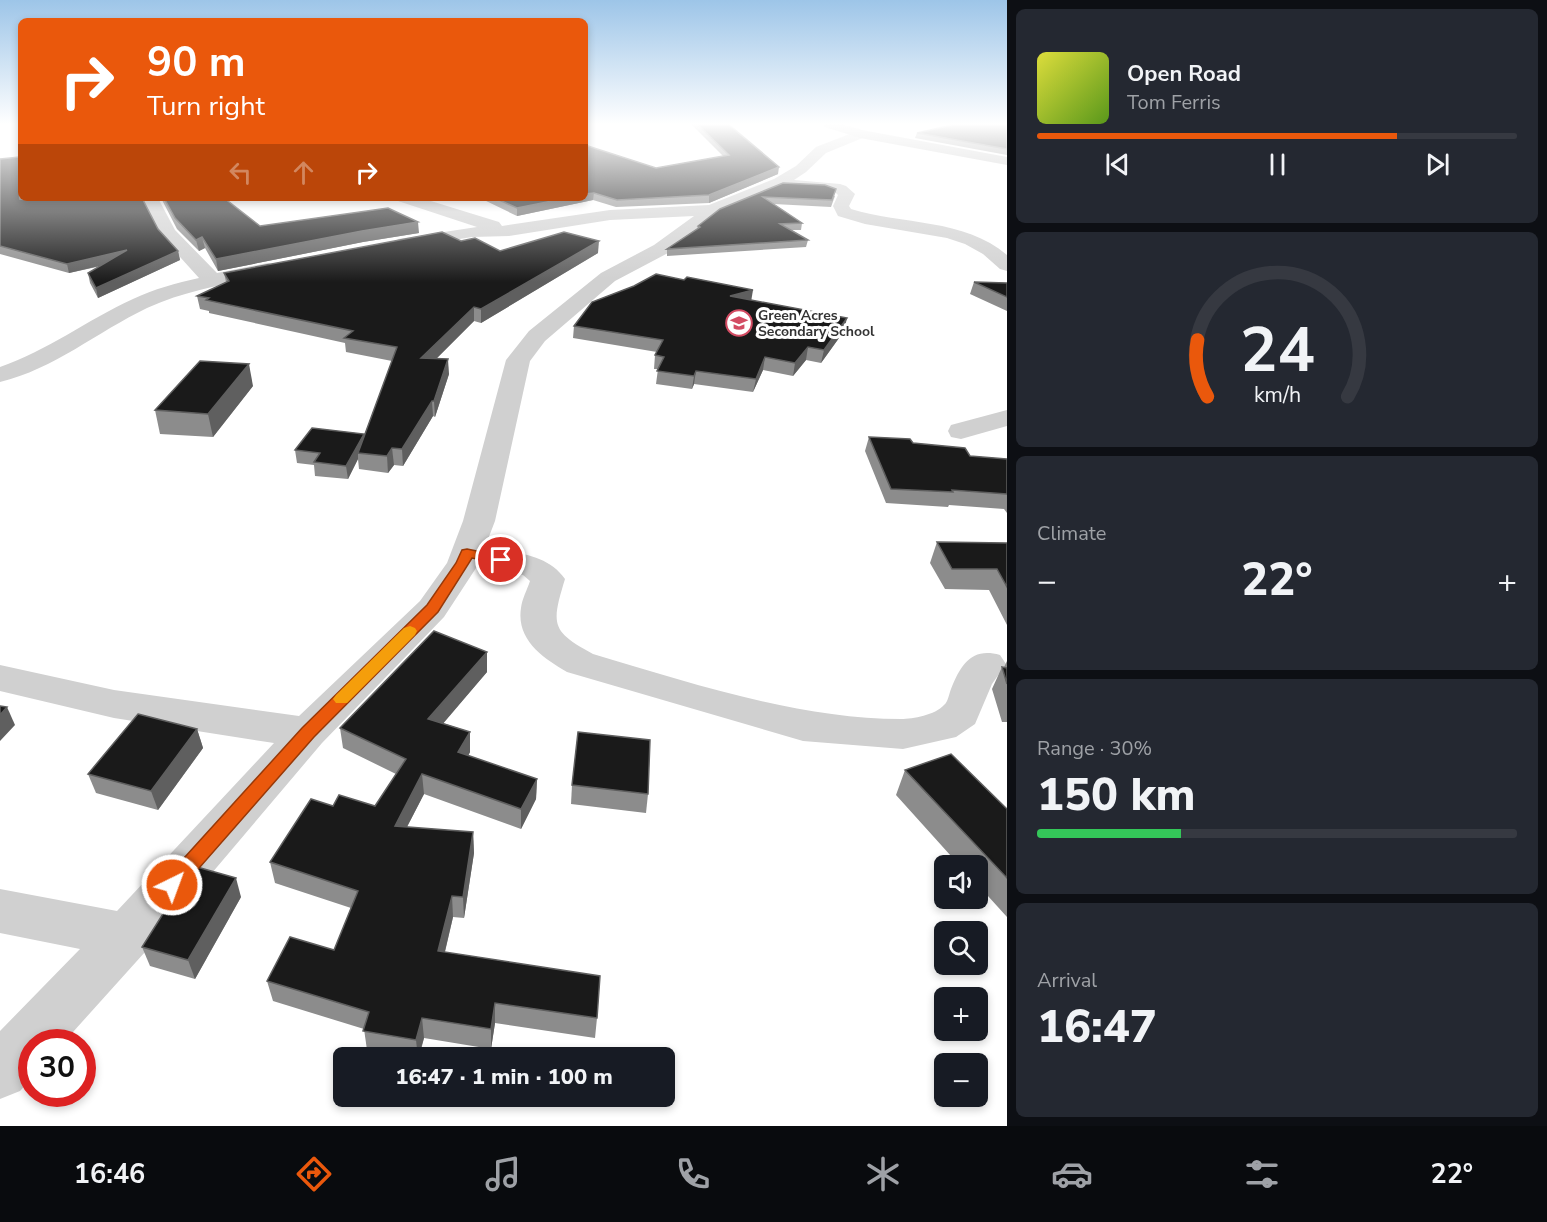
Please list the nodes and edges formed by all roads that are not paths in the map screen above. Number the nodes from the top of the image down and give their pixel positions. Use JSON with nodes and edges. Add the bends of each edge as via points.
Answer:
{"nodes":[{"id":1,"x":788,"y":177,"type":"edge"},
{"id":2,"x":779,"y":182,"type":"junction"},
{"id":3,"x":151,"y":201,"type":"edge"},
{"id":4,"x":414,"y":201,"type":"edge"},
{"id":5,"x":594,"y":202,"type":"edge"},
{"id":6,"x":712,"y":210,"type":"junction"},
{"id":7,"x":627,"y":214,"type":"junction"},
{"id":8,"x":509,"y":231,"type":"junction"},
{"id":9,"x":385,"y":247,"type":"edge"},
{"id":10,"x":1007,"y":265,"type":"edge"},
{"id":11,"x":285,"y":266,"type":"edge"},
{"id":12,"x":214,"y":280,"type":"junction"},
{"id":13,"x":29,"y":367,"type":"junction"},
{"id":14,"x":0,"y":375,"type":"edge"},
{"id":15,"x":0,"y":399,"type":"edge"},
{"id":16,"x":1007,"y":418,"type":"edge"},
{"id":17,"x":961,"y":431,"type":"dead end"},
{"id":18,"x":467,"y":553,"type":"junction"},
{"id":19,"x":987,"y":664,"type":"dead end"},
{"id":20,"x":0,"y":678,"type":"edge"},
{"id":21,"x":308,"y":732,"type":"junction"},
{"id":22,"x":0,"y":911,"type":"edge"},
{"id":23,"x":127,"y":936,"type":"junction"},
{"id":24,"x":0,"y":1071,"type":"edge"}],
"edges":[{"from":1,"to":2,"type":"street"},
{"from":2,"to":6,"type":"street"},
{"from":2,"to":10,"type":"street","via":[[840,189],[847,194],[841,206],[844,212],[964,236],[995,252]]},
{"from":3,"to":12,"type":"street","via":[[177,246]]},
{"from":4,"to":8,"type":"street"},
{"from":5,"to":7,"type":"street"},
{"from":6,"to":7,"type":"street"},
{"from":6,"to":18,"type":"street","via":[[661,249],[608,277],[537,336],[518,360],[479,521]]},
{"from":7,"to":8,"type":"street"},
{"from":8,"to":9,"type":"street","via":[[472,232]]},
{"from":11,"to":12,"type":"street"},
{"from":12,"to":13,"type":"street","via":[[138,305]]},
{"from":13,"to":14,"type":"street"},
{"from":13,"to":15,"type":"street"},
{"from":16,"to":17,"type":"street"},
{"from":18,"to":19,"type":"street","via":[[534,567],[548,579],[538,609],[542,634],[553,648],[580,663],[803,726],[903,734],[942,726],[962,714],[974,680]]},
{"from":18,"to":21,"type":"street","via":[[432,609]]},
{"from":20,"to":21,"type":"street","via":[[116,705]]},
{"from":21,"to":23,"type":"street"},
{"from":22,"to":23,"type":"street"},
{"from":23,"to":24,"type":"street"}]}
